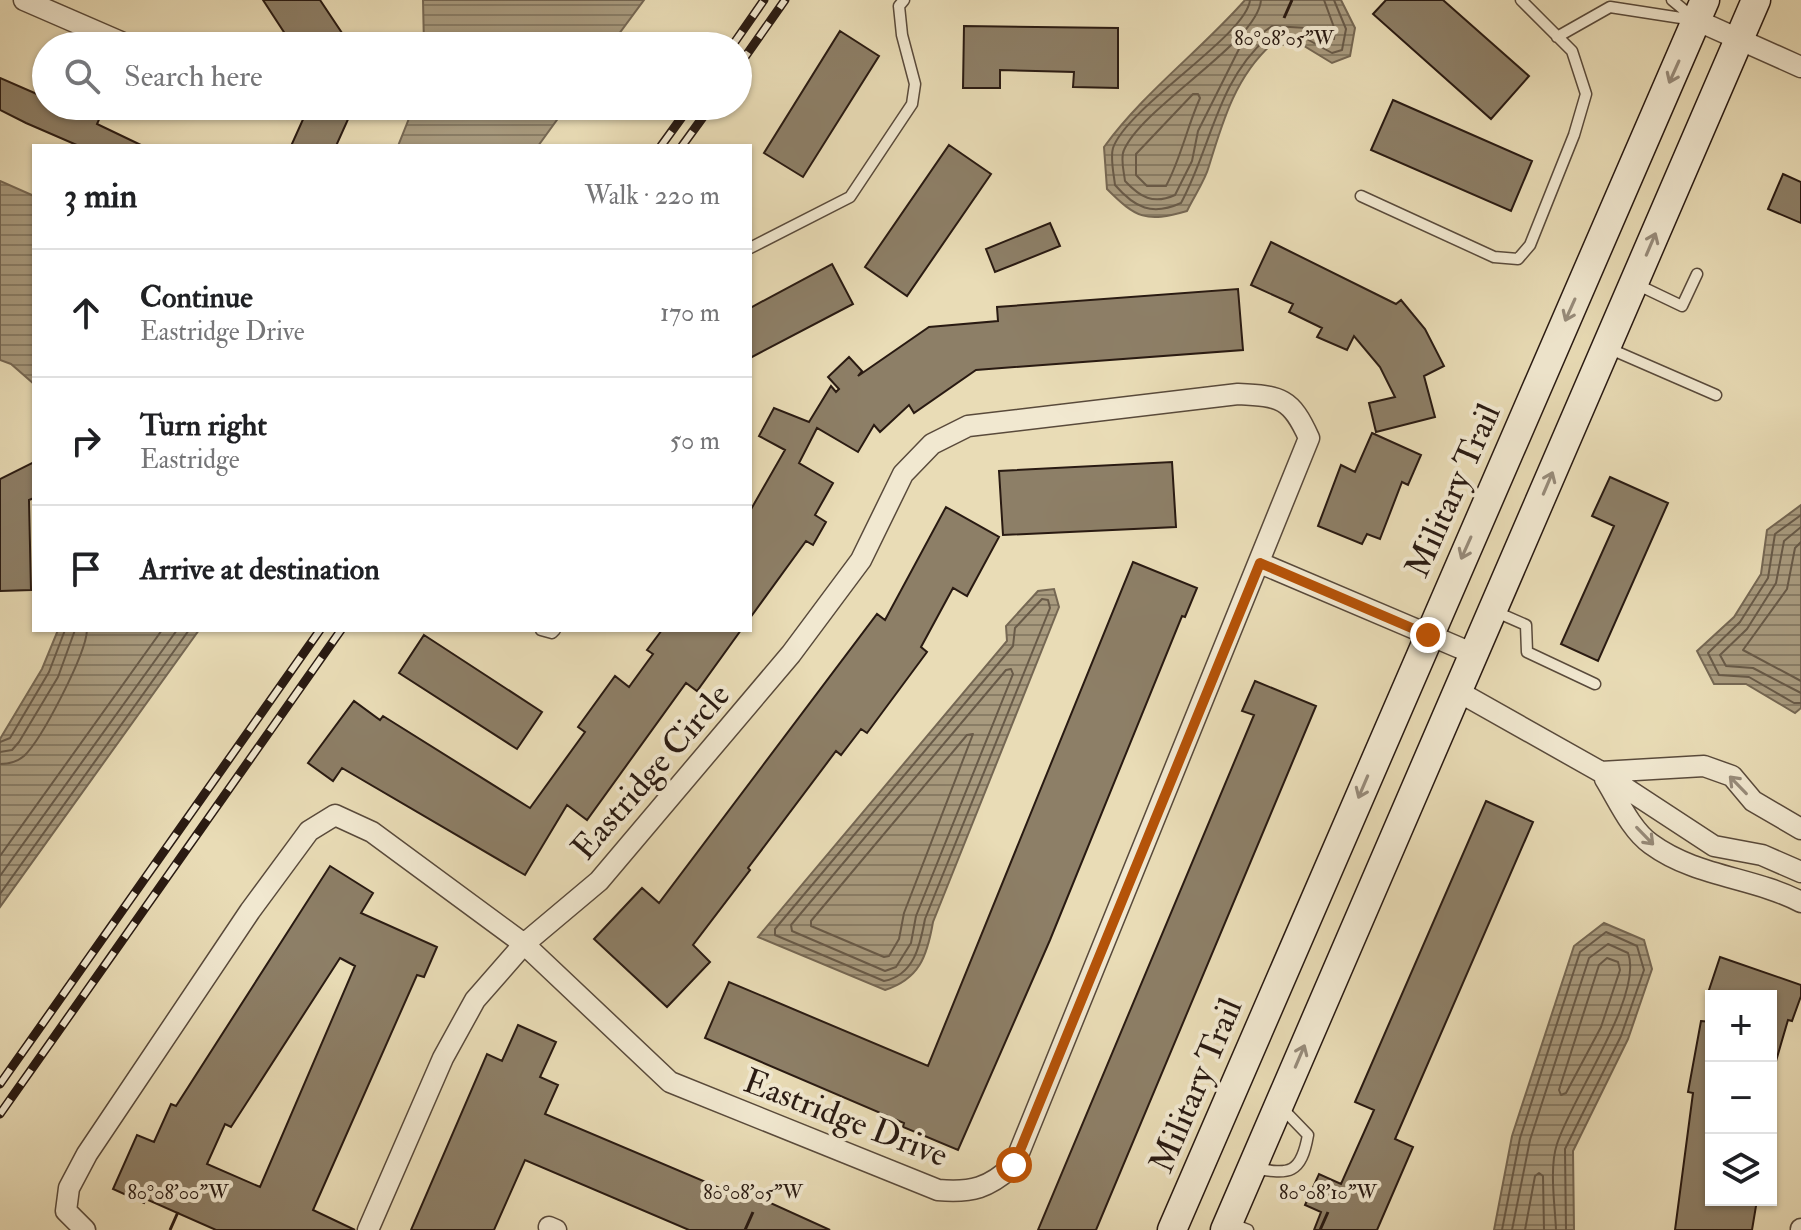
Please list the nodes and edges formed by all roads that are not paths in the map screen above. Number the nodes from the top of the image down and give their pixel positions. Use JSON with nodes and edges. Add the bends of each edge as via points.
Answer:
{"nodes":[{"id":1,"x":24,"y":0,"type":"edge"},
{"id":2,"x":904,"y":0,"type":"edge"},
{"id":3,"x":1521,"y":0,"type":"edge"},
{"id":4,"x":1672,"y":0,"type":"edge"},
{"id":5,"x":1756,"y":0,"type":"edge"},
{"id":6,"x":1701,"y":10,"type":"edge"},
{"id":7,"x":98,"y":32,"type":"edge"},
{"id":8,"x":1557,"y":37,"type":"junction"},
{"id":9,"x":1739,"y":38,"type":"junction"},
{"id":10,"x":1801,"y":67,"type":"edge"},
{"id":11,"x":1361,"y":196,"type":"dead end"},
{"id":12,"x":752,"y":247,"type":"edge"},
{"id":13,"x":1697,"y":274,"type":"dead end"},
{"id":14,"x":1634,"y":283,"type":"junction"},
{"id":15,"x":1606,"y":348,"type":"junction"},
{"id":16,"x":1716,"y":395,"type":"dead end"},
{"id":17,"x":1260,"y":563,"type":"junction"},
{"id":18,"x":1493,"y":611,"type":"junction"},
{"id":19,"x":1428,"y":635,"type":"junction"},
{"id":20,"x":1474,"y":654,"type":"junction"},
{"id":21,"x":1595,"y":684,"type":"dead end"},
{"id":22,"x":1459,"y":692,"type":"junction"},
{"id":23,"x":1601,"y":772,"type":"junction"},
{"id":24,"x":1801,"y":829,"type":"edge"},
{"id":25,"x":1801,"y":872,"type":"edge"},
{"id":26,"x":1801,"y":902,"type":"edge"},
{"id":27,"x":524,"y":944,"type":"junction"},
{"id":28,"x":1279,"y":1105,"type":"junction"},
{"id":29,"x":1252,"y":1167,"type":"junction"},
{"id":30,"x":1234,"y":1227,"type":"edge"},
{"id":31,"x":85,"y":1230,"type":"edge"},
{"id":32,"x":368,"y":1230,"type":"edge"},
{"id":33,"x":1172,"y":1230,"type":"edge"}],
"edges":[{"from":1,"to":7,"type":"street"},
{"from":2,"to":12,"type":"lane","via":[[899,6],[915,84],[912,104],[850,197]]},
{"from":3,"to":8,"type":"lane"},
{"from":4,"to":6,"type":"lane"},
{"from":5,"to":9,"type":"street"},
{"from":6,"to":8,"type":"lane","via":[[1610,7]]},
{"from":6,"to":9,"type":"street"},
{"from":6,"to":19,"type":"street","name":"Military Trail","one_way":true},
{"from":8,"to":11,"type":"lane","via":[[1572,51],[1586,94],[1530,245],[1518,259],[1494,257]]},
{"from":9,"to":10,"type":"street"},
{"from":14,"to":9,"type":"street","one_way":true},
{"from":13,"to":14,"type":"lane","via":[[1682,306]]},
{"from":14,"to":15,"type":"street"},
{"from":15,"to":16,"type":"lane"},
{"from":18,"to":15,"type":"street","one_way":true},
{"from":17,"to":19,"type":"street"},
{"from":17,"to":27,"type":"street","name":"Eastridge Circle","via":[[1309,438],[1296,409],[1273,395],[1238,394],[968,426],[932,444],[903,474],[861,560],[791,654],[599,881]]},
{"from":17,"to":27,"type":"street","name":"Eastridge Drive","via":[[1014,1165],[993,1184],[968,1193],[938,1190],[670,1082]]},
{"from":18,"to":20,"type":"street"},
{"from":18,"to":21,"type":"lane","via":[[1526,625],[1527,652]]},
{"from":19,"to":20,"type":"street"},
{"from":19,"to":33,"type":"street","name":"Military Trail","one_way":true},
{"from":20,"to":22,"type":"street"},
{"from":22,"to":23,"type":"street"},
{"from":28,"to":22,"type":"street","one_way":true},
{"from":24,"to":23,"type":"street","one_way":true,"via":[[1753,801],[1732,776],[1704,766]]},
{"from":23,"to":25,"type":"street","via":[[1714,846],[1762,855]]},
{"from":23,"to":26,"type":"street","one_way":true,"via":[[1650,844],[1709,873],[1777,889]]},
{"from":27,"to":31,"type":"street","name":"Eastridge Drive","via":[[372,832],[335,815],[309,831],[87,1154],[69,1188],[66,1211]]},
{"from":27,"to":32,"type":"street","name":"Eastridge Circle","via":[[475,1000],[443,1058]]},
{"from":28,"to":29,"type":"street"},
{"from":28,"to":29,"type":"lane","via":[[1308,1135],[1299,1164],[1278,1172]]},
{"from":29,"to":30,"type":"street"}]}
